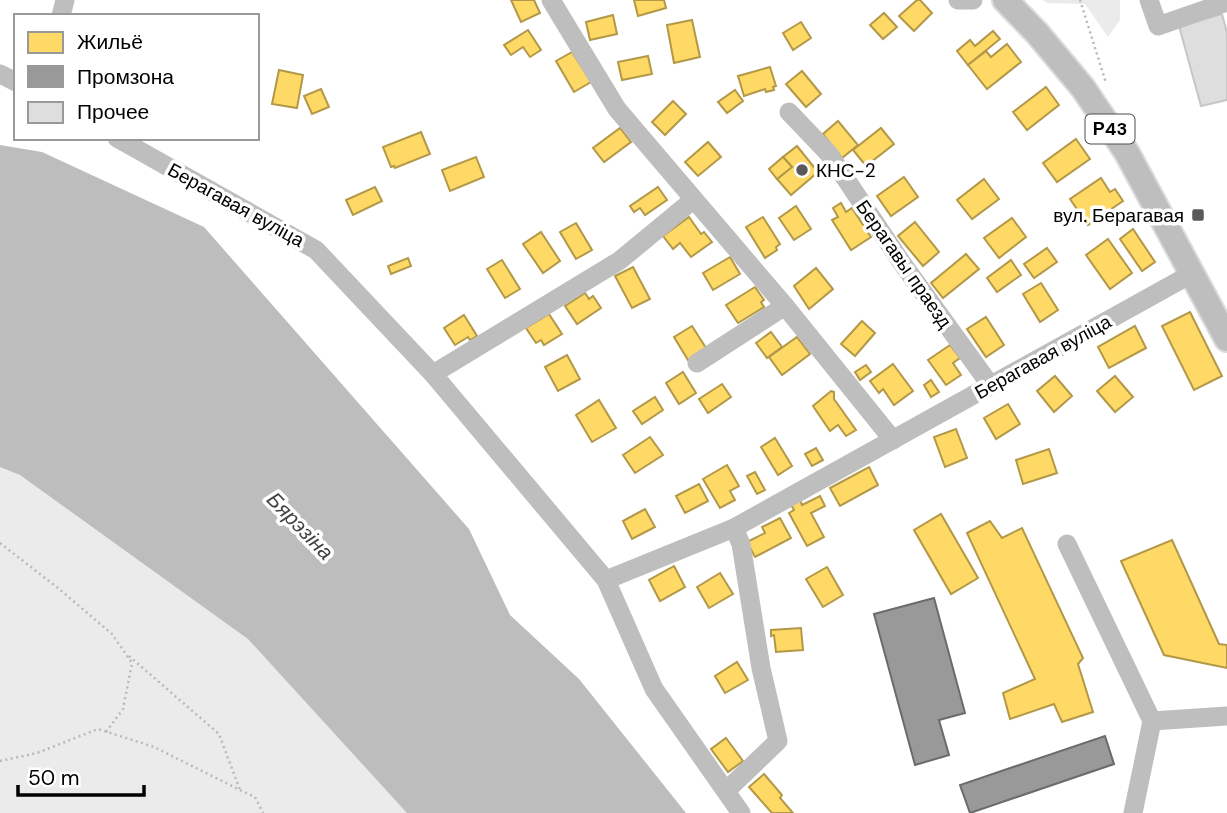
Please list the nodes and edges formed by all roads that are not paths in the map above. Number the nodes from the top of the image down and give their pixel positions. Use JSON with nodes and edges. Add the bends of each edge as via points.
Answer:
{"nodes":[{"id":1,"x":551,"y":0,"type":"edge"},
{"id":2,"x":958,"y":0,"type":"edge"},
{"id":3,"x":973,"y":0,"type":"edge"},
{"id":4,"x":1005,"y":0,"type":"edge"},
{"id":5,"x":1149,"y":0,"type":"edge"},
{"id":6,"x":1227,"y":2,"type":"edge"},
{"id":7,"x":789,"y":112,"type":"dead end"},
{"id":8,"x":121,"y":140,"type":"edge"},
{"id":9,"x":693,"y":200,"type":"junction"},
{"id":10,"x":1193,"y":274,"type":"junction"},
{"id":11,"x":785,"y":306,"type":"junction"},
{"id":12,"x":1227,"y":339,"type":"edge"},
{"id":13,"x":697,"y":363,"type":"dead end"},
{"id":14,"x":433,"y":374,"type":"junction"},
{"id":15,"x":991,"y":386,"type":"junction"},
{"id":16,"x":894,"y":440,"type":"junction"},
{"id":17,"x":734,"y":527,"type":"junction"},
{"id":18,"x":1067,"y":544,"type":"dead end"},
{"id":19,"x":606,"y":580,"type":"junction"},
{"id":20,"x":1227,"y":716,"type":"edge"},
{"id":21,"x":1152,"y":721,"type":"junction"},
{"id":22,"x":727,"y":790,"type":"junction"},
{"id":23,"x":741,"y":813,"type":"edge"},
{"id":24,"x":1133,"y":813,"type":"edge"}],
"edges":[{"from":1,"to":9,"type":"street","via":[[617,109]]},
{"from":2,"to":3,"type":"street"},
{"from":4,"to":10,"type":"main road","number":"Р43","via":[[1083,88],[1127,153]]},
{"from":5,"to":6,"type":"street","via":[[1158,26]]},
{"from":7,"to":15,"type":"street","name":"Берагавы праезд","via":[[828,154]]},
{"from":8,"to":14,"type":"street","name":"Берагавая вуліца","via":[[316,250]]},
{"from":9,"to":11,"type":"street"},
{"from":9,"to":14,"type":"street","via":[[619,261]]},
{"from":10,"to":12,"type":"main road","number":"Р43"},
{"from":10,"to":15,"type":"street","name":"Берагавая вуліца"},
{"from":11,"to":13,"type":"street"},
{"from":11,"to":16,"type":"street"},
{"from":14,"to":19,"type":"street","name":"Берагавая вуліца"},
{"from":15,"to":16,"type":"street","name":"Берагавая вуліца"},
{"from":16,"to":17,"type":"street","name":"Берагавая вуліца"},
{"from":17,"to":19,"type":"street","name":"Берагавая вуліца"},
{"from":17,"to":22,"type":"street","via":[[778,741]]},
{"from":18,"to":21,"type":"street"},
{"from":19,"to":22,"type":"street","name":"Берагавая вуліца","via":[[654,689]]},
{"from":20,"to":21,"type":"street"},
{"from":21,"to":24,"type":"street"},
{"from":22,"to":23,"type":"street","name":"Берагавая вуліца"}]}
